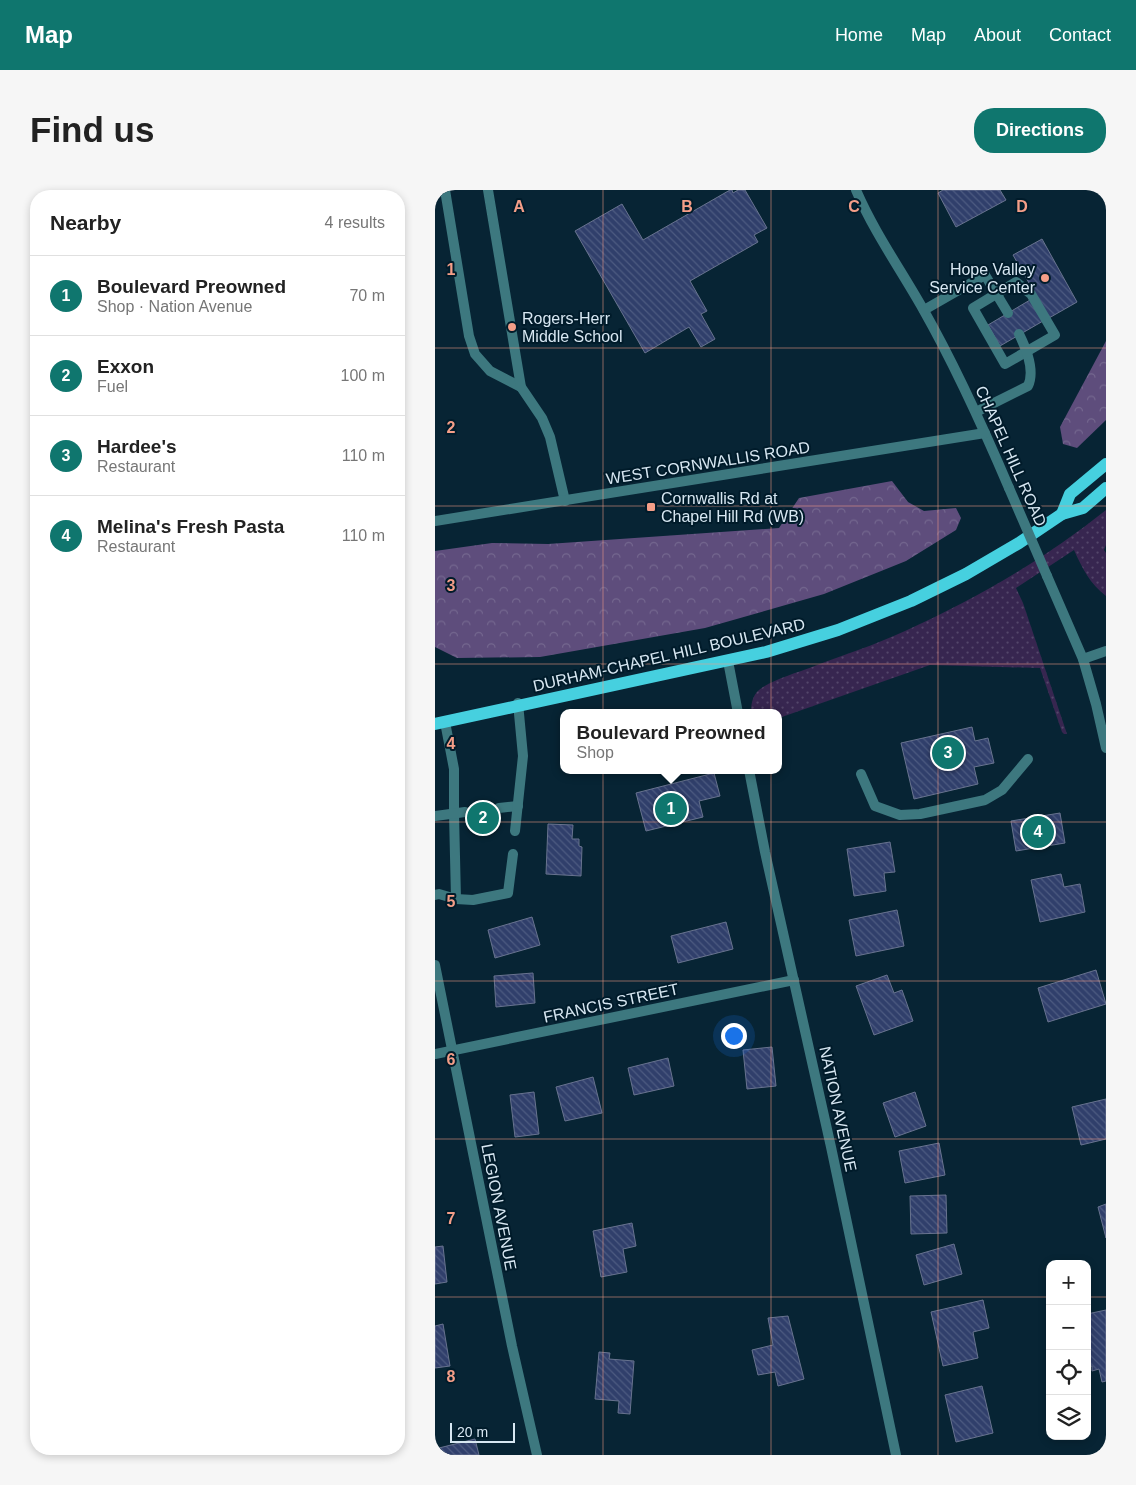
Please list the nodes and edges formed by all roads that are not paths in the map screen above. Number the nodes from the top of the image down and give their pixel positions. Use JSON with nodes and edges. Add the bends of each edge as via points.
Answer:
{"nodes":[{"id":1,"x":445,"y":190,"type":"edge"},
{"id":2,"x":488,"y":190,"type":"edge"},
{"id":3,"x":856,"y":190,"type":"edge"},
{"id":4,"x":996,"y":293,"type":"junction"},
{"id":5,"x":924,"y":310,"type":"junction"},
{"id":6,"x":1008,"y":313,"type":"dead end"},
{"id":7,"x":1019,"y":334,"type":"dead end"},
{"id":8,"x":1028,"y":351,"type":"junction"},
{"id":9,"x":521,"y":387,"type":"junction"},
{"id":10,"x":976,"y":412,"type":"junction"},
{"id":11,"x":985,"y":434,"type":"junction"},
{"id":12,"x":1106,"y":464,"type":"edge"},
{"id":13,"x":1106,"y":488,"type":"edge"},
{"id":14,"x":565,"y":501,"type":"junction"},
{"id":15,"x":1062,"y":514,"type":"junction"},
{"id":16,"x":435,"y":522,"type":"edge"},
{"id":17,"x":1106,"y":651,"type":"edge"},
{"id":18,"x":1083,"y":659,"type":"junction"},
{"id":19,"x":728,"y":661,"type":"junction"},
{"id":20,"x":518,"y":705,"type":"junction"},
{"id":21,"x":737,"y":709,"type":"edge"},
{"id":22,"x":440,"y":723,"type":"edge"},
{"id":23,"x":1106,"y":748,"type":"edge"},
{"id":24,"x":1028,"y":759,"type":"dead end"},
{"id":25,"x":750,"y":774,"type":"edge"},
{"id":26,"x":861,"y":774,"type":"dead end"},
{"id":27,"x":518,"y":806,"type":"junction"},
{"id":28,"x":499,"y":808,"type":"dead end"},
{"id":29,"x":465,"y":812,"type":"dead end"},
{"id":30,"x":453,"y":814,"type":"junction"},
{"id":31,"x":435,"y":816,"type":"edge"},
{"id":32,"x":515,"y":831,"type":"dead end"},
{"id":33,"x":513,"y":854,"type":"dead end"},
{"id":34,"x":435,"y":895,"type":"edge"},
{"id":35,"x":456,"y":899,"type":"junction"},
{"id":36,"x":435,"y":965,"type":"edge"},
{"id":37,"x":794,"y":980,"type":"junction"},
{"id":38,"x":452,"y":1050,"type":"junction"},
{"id":39,"x":435,"y":1054,"type":"edge"},
{"id":40,"x":537,"y":1455,"type":"edge"},
{"id":41,"x":896,"y":1455,"type":"edge"}],
"edges":[{"from":1,"to":9,"type":"street","via":[[469,336],[475,354],[490,371]]},
{"from":2,"to":9,"type":"street"},
{"from":3,"to":5,"type":"street","name":"CHAPEL HILL ROAD","via":[[878,234]]},
{"from":4,"to":5,"type":"street","via":[[985,275]]},
{"from":4,"to":6,"type":"street"},
{"from":4,"to":8,"type":"street","via":[[973,308],[1005,364]]},
{"from":4,"to":8,"type":"street","via":[[1016,282],[1031,294],[1055,336]]},
{"from":5,"to":10,"type":"street","name":"CHAPEL HILL ROAD"},
{"from":7,"to":8,"type":"street"},
{"from":8,"to":10,"type":"street","via":[[1031,380],[1028,386]]},
{"from":9,"to":14,"type":"street","via":[[550,436]]},
{"from":10,"to":11,"type":"street","name":"CHAPEL HILL ROAD"},
{"from":11,"to":14,"type":"street","name":"WEST CORNWALLIS ROAD"},
{"from":11,"to":18,"type":"street","name":"CHAPEL HILL ROAD","bridge":true},
{"from":12,"to":15,"type":"main road","via":[[1070,494]]},
{"from":13,"to":15,"type":"main road","name":"DURHAM-CHAPEL HILL BOULEVARD","via":[[1083,508]]},
{"from":14,"to":16,"type":"street","name":"WEST CORNWALLIS ROAD"},
{"from":15,"to":19,"type":"main road","name":"DURHAM-CHAPEL HILL BOULEVARD","via":[[966,574],[911,601],[817,637]]},
{"from":17,"to":18,"type":"street"},
{"from":18,"to":23,"type":"street","name":"CHAPEL HILL ROAD"},
{"from":19,"to":20,"type":"main road","name":"DURHAM-CHAPEL HILL BOULEVARD"},
{"from":19,"to":21,"type":"street"},
{"from":20,"to":22,"type":"main road","name":"DURHAM-CHAPEL HILL BOULEVARD"},
{"from":20,"to":27,"type":"street","via":[[523,756]]},
{"from":22,"to":30,"type":"street","via":[[454,769]]},
{"from":24,"to":26,"type":"street","via":[[1002,790],[985,800],[920,814],[900,815],[875,806]]},
{"from":25,"to":37,"type":"street","name":"NATION AVENUE"},
{"from":27,"to":28,"type":"street"},
{"from":27,"to":32,"type":"street"},
{"from":29,"to":30,"type":"street"},
{"from":30,"to":31,"type":"street"},
{"from":30,"to":35,"type":"street"},
{"from":33,"to":35,"type":"street","via":[[508,893],[473,900]]},
{"from":34,"to":35,"type":"street"},
{"from":36,"to":38,"type":"street","name":"LEGION AVENUE"},
{"from":37,"to":38,"type":"street","name":"FRANCIS STREET"},
{"from":37,"to":41,"type":"street","name":"NATION AVENUE"},
{"from":38,"to":39,"type":"street","name":"FRANCIS STREET"},
{"from":38,"to":40,"type":"street","name":"LEGION AVENUE"}]}
